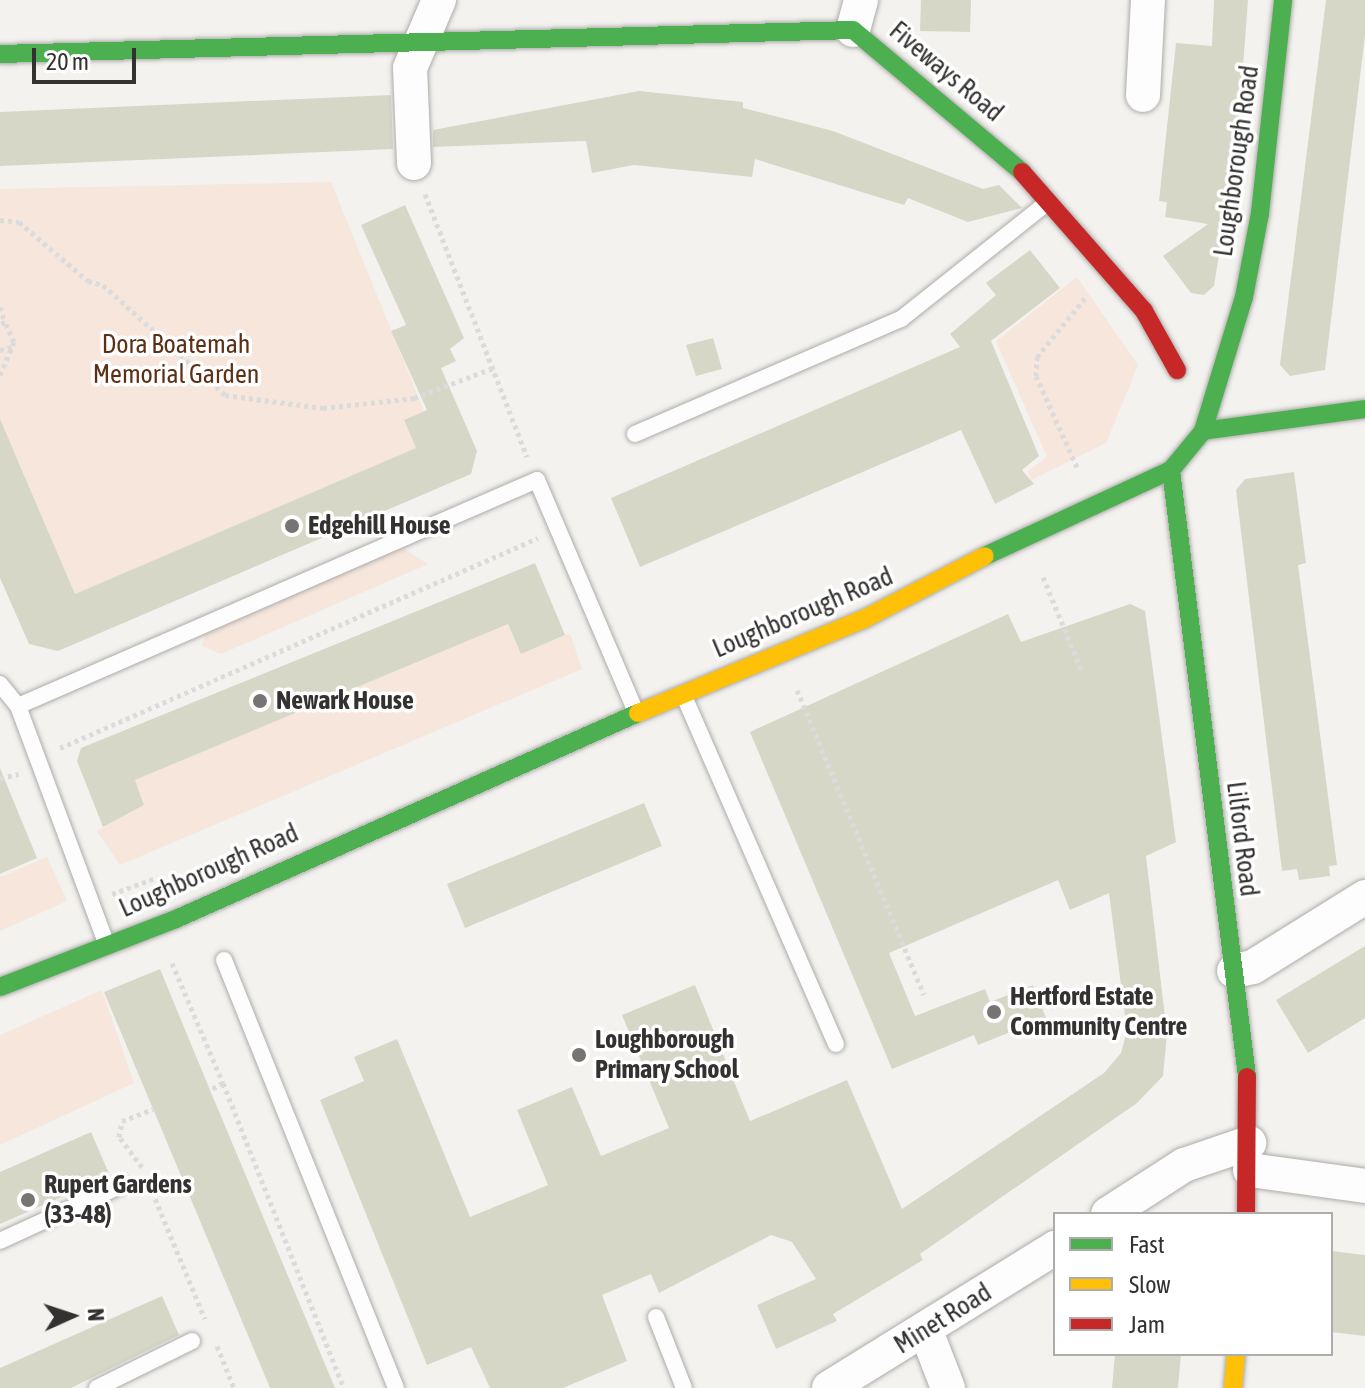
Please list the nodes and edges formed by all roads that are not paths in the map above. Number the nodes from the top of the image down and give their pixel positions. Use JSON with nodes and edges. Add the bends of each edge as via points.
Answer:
{"nodes":[{"id":1,"x":439,"y":0,"type":"edge"},
{"id":2,"x":1148,"y":0,"type":"edge"},
{"id":3,"x":1283,"y":0,"type":"edge"},
{"id":4,"x":857,"y":15,"type":"edge"},
{"id":5,"x":424,"y":40,"type":"junction"},
{"id":6,"x":0,"y":54,"type":"edge"},
{"id":7,"x":1143,"y":95,"type":"dead end"},
{"id":8,"x":414,"y":163,"type":"road end"},
{"id":9,"x":1049,"y":201,"type":"junction"},
{"id":10,"x":1177,"y":370,"type":"dead end"},
{"id":11,"x":1365,"y":409,"type":"edge"},
{"id":12,"x":1203,"y":431,"type":"junction"},
{"id":13,"x":635,"y":434,"type":"dead end"},
{"id":14,"x":1171,"y":470,"type":"junction"},
{"id":15,"x":0,"y":684,"type":"edge"},
{"id":16,"x":683,"y":692,"type":"junction"},
{"id":17,"x":18,"y":706,"type":"junction"},
{"id":18,"x":636,"y":712,"type":"junction"},
{"id":19,"x":1365,"y":897,"type":"edge"},
{"id":20,"x":106,"y":943,"type":"junction"},
{"id":21,"x":224,"y":960,"type":"dead end"},
{"id":22,"x":1234,"y":971,"type":"junction"},
{"id":23,"x":0,"y":987,"type":"edge"},
{"id":24,"x":836,"y":1044,"type":"dead end"},
{"id":25,"x":1249,"y":1156,"type":"junction"},
{"id":26,"x":122,"y":1185,"type":"dead end"},
{"id":27,"x":1365,"y":1186,"type":"edge"},
{"id":28,"x":1111,"y":1212,"type":"edge"},
{"id":29,"x":1246,"y":1212,"type":"edge"},
{"id":30,"x":0,"y":1241,"type":"edge"},
{"id":31,"x":1053,"y":1249,"type":"edge"},
{"id":32,"x":656,"y":1317,"type":"dead end"},
{"id":33,"x":926,"y":1331,"type":"junction"},
{"id":34,"x":192,"y":1341,"type":"dead end"},
{"id":35,"x":1236,"y":1356,"type":"edge"},
{"id":36,"x":97,"y":1388,"type":"edge"},
{"id":37,"x":396,"y":1388,"type":"edge"},
{"id":38,"x":684,"y":1388,"type":"edge"},
{"id":39,"x":829,"y":1388,"type":"edge"},
{"id":40,"x":948,"y":1388,"type":"edge"},
{"id":41,"x":1233,"y":1388,"type":"edge"}],
"edges":[{"from":1,"to":5,"type":"street"},
{"from":2,"to":7,"type":"street"},
{"from":3,"to":12,"type":"street","name":"Loughborough Road","via":[[1259,221],[1244,297]]},
{"from":4,"to":5,"type":"street","name":"Fiveways Road"},
{"from":4,"to":9,"type":"street","name":"Fiveways Road"},
{"from":5,"to":6,"type":"street","name":"Fiveways Road"},
{"from":5,"to":8,"type":"street","via":[[410,68]]},
{"from":9,"to":10,"type":"street","name":"Fiveways Road","via":[[1144,311]]},
{"from":9,"to":13,"type":"lane","via":[[901,319]]},
{"from":11,"to":12,"type":"street"},
{"from":12,"to":14,"type":"street","name":"Loughborough Road"},
{"from":14,"to":16,"type":"street","name":"Loughborough Road","via":[[1046,525],[864,619]]},
{"from":14,"to":22,"type":"street","name":"Lilford Road"},
{"from":15,"to":17,"type":"lane"},
{"from":16,"to":18,"type":"street","name":"Loughborough Road"},
{"from":16,"to":24,"type":"lane"},
{"from":17,"to":18,"type":"lane","via":[[537,480]]},
{"from":17,"to":20,"type":"lane"},
{"from":18,"to":20,"type":"street","name":"Loughborough Road","via":[[176,919]]},
{"from":19,"to":22,"type":"street","via":[[1253,967]]},
{"from":20,"to":23,"type":"street","name":"Loughborough Road"},
{"from":21,"to":37,"type":"lane"},
{"from":22,"to":25,"type":"street","name":"Lilford Road"},
{"from":25,"to":27,"type":"street"},
{"from":25,"to":28,"type":"street","via":[[1184,1165]]},
{"from":25,"to":29,"type":"street","name":"Lilford Road"},
{"from":26,"to":30,"type":"lane"},
{"from":31,"to":33,"type":"street","name":"Minet Road"},
{"from":32,"to":38,"type":"lane"},
{"from":33,"to":39,"type":"street","name":"Minet Road"},
{"from":33,"to":40,"type":"street"},
{"from":34,"to":36,"type":"lane"},
{"from":35,"to":41,"type":"street"}]}
